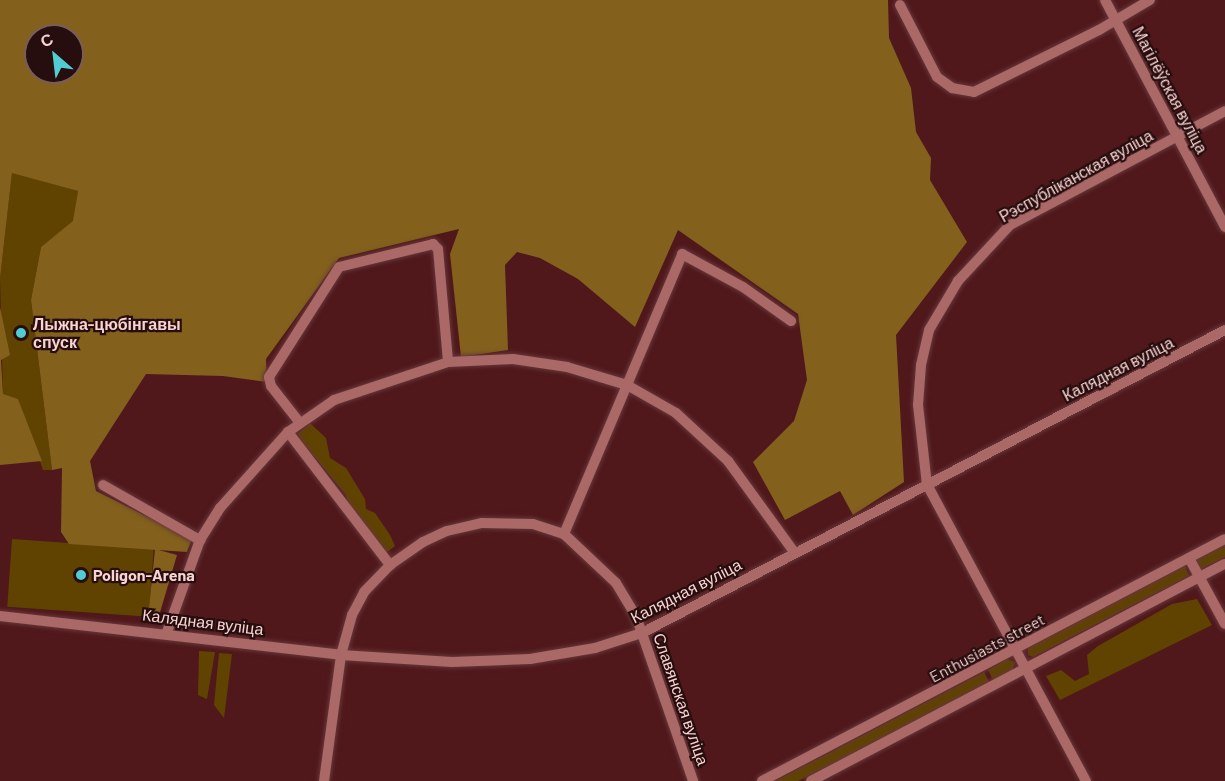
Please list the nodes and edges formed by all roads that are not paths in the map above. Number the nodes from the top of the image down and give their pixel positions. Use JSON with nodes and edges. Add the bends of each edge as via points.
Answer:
{"nodes":[{"id":1,"x":1105,"y":0,"type":"edge"},
{"id":2,"x":1150,"y":0,"type":"edge"},
{"id":3,"x":900,"y":5,"type":"dead end"},
{"id":4,"x":1115,"y":19,"type":"junction"},
{"id":5,"x":1225,"y":111,"type":"edge"},
{"id":6,"x":1177,"y":136,"type":"junction"},
{"id":7,"x":1225,"y":226,"type":"edge"},
{"id":8,"x":791,"y":321,"type":"dead end"},
{"id":9,"x":1225,"y":330,"type":"edge"},
{"id":10,"x":448,"y":362,"type":"junction"},
{"id":11,"x":627,"y":385,"type":"junction"},
{"id":12,"x":300,"y":423,"type":"junction"},
{"id":13,"x":288,"y":432,"type":"junction"},
{"id":14,"x":103,"y":485,"type":"dead end"},
{"id":15,"x":927,"y":485,"type":"junction"},
{"id":16,"x":564,"y":534,"type":"junction"},
{"id":17,"x":1225,"y":539,"type":"edge"},
{"id":18,"x":200,"y":540,"type":"junction"},
{"id":19,"x":794,"y":552,"type":"junction"},
{"id":20,"x":1189,"y":558,"type":"junction"},
{"id":21,"x":1225,"y":564,"type":"edge"},
{"id":22,"x":390,"y":565,"type":"junction"},
{"id":23,"x":1199,"y":578,"type":"junction"},
{"id":24,"x":0,"y":616,"type":"edge"},
{"id":25,"x":1225,"y":624,"type":"edge"},
{"id":26,"x":167,"y":632,"type":"junction"},
{"id":27,"x":642,"y":633,"type":"junction"},
{"id":28,"x":1016,"y":650,"type":"junction"},
{"id":29,"x":341,"y":655,"type":"junction"},
{"id":30,"x":1026,"y":669,"type":"junction"},
{"id":31,"x":324,"y":781,"type":"edge"},
{"id":32,"x":693,"y":781,"type":"edge"},
{"id":33,"x":762,"y":781,"type":"edge"},
{"id":34,"x":811,"y":781,"type":"edge"},
{"id":35,"x":1086,"y":781,"type":"edge"}],
"edges":[{"from":1,"to":4,"type":"street","name":"Магілёўская вуліца"},
{"from":2,"to":4,"type":"street"},
{"from":3,"to":4,"type":"street","via":[[937,77],[952,88],[974,92]]},
{"from":4,"to":6,"type":"street","name":"Магілёўская вуліца"},
{"from":5,"to":6,"type":"street","name":"Рэспубліканская вуліца"},
{"from":6,"to":7,"type":"street","name":"Магілёўская вуліца"},
{"from":6,"to":15,"type":"street","name":"Рэспубліканская вуліца","via":[[1010,225],[958,281],[929,330],[921,365],[918,405]]},
{"from":8,"to":11,"type":"street","via":[[743,287],[681,254]]},
{"from":9,"to":15,"type":"street","name":"Калядная вуліца"},
{"from":10,"to":11,"type":"street","via":[[513,359],[578,369]]},
{"from":10,"to":12,"type":"street","via":[[334,400]]},
{"from":10,"to":12,"type":"street","via":[[438,249],[427,244],[339,267],[269,377],[271,386]]},
{"from":11,"to":16,"type":"street"},
{"from":11,"to":19,"type":"street","via":[[676,413],[728,460]]},
{"from":12,"to":13,"type":"street"},
{"from":13,"to":18,"type":"street","via":[[220,508]]},
{"from":13,"to":22,"type":"street"},
{"from":14,"to":18,"type":"street"},
{"from":15,"to":19,"type":"street","name":"Калядная вуліца"},
{"from":15,"to":28,"type":"street","name":"Рэспубліканская вуліца"},
{"from":16,"to":22,"type":"street","name":"Славянская вуліца","via":[[533,524],[482,523],[447,531]]},
{"from":16,"to":27,"type":"street","name":"Славянская вуліца","via":[[616,584]]},
{"from":17,"to":20,"type":"street","name":"Enthusiasts street"},
{"from":18,"to":26,"type":"street"},
{"from":19,"to":27,"type":"street","name":"Калядная вуліца"},
{"from":20,"to":23,"type":"street"},
{"from":20,"to":28,"type":"street","name":"Enthusiasts street"},
{"from":21,"to":23,"type":"street"},
{"from":22,"to":29,"type":"street","name":"Славянская вуліца","via":[[364,592],[352,615]]},
{"from":23,"to":25,"type":"street"},
{"from":23,"to":30,"type":"street"},
{"from":24,"to":26,"type":"street","name":"Калядная вуліца"},
{"from":26,"to":29,"type":"street","name":"Калядная вуліца"},
{"from":27,"to":29,"type":"street","name":"Калядная вуліца","via":[[595,648],[530,659],[452,662]]},
{"from":27,"to":32,"type":"street","name":"Славянская вуліца"},
{"from":28,"to":30,"type":"street","name":"Рэспубліканская вуліца"},
{"from":28,"to":33,"type":"street","name":"Enthusiasts street"},
{"from":29,"to":31,"type":"street","name":"Славянская вуліца"},
{"from":30,"to":34,"type":"street"},
{"from":30,"to":35,"type":"street","name":"Рэспубліканская вуліца"}]}
